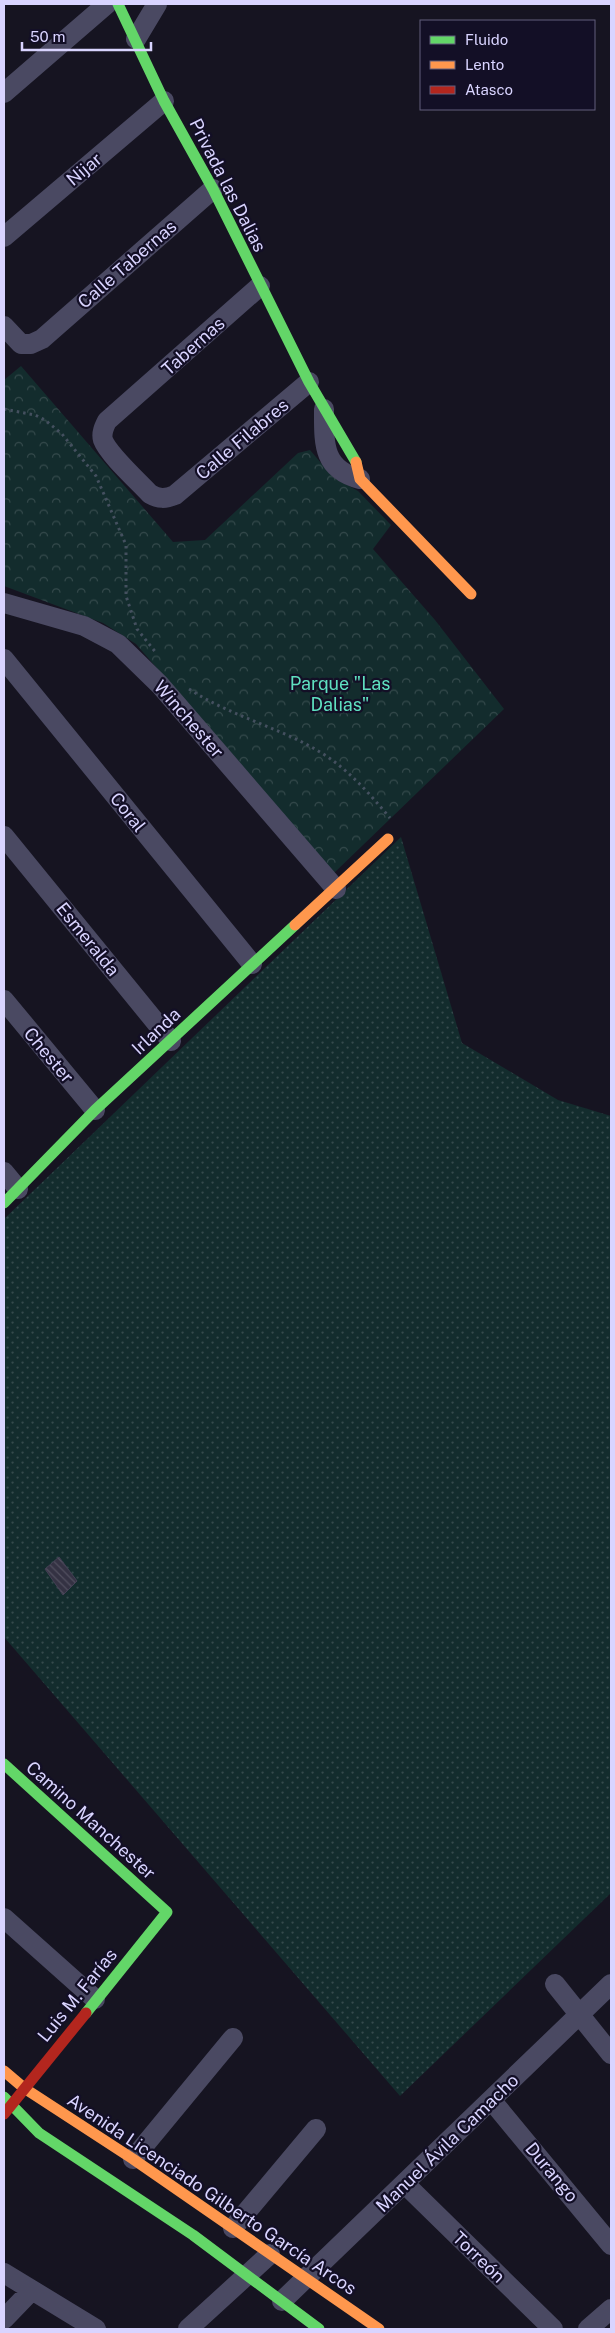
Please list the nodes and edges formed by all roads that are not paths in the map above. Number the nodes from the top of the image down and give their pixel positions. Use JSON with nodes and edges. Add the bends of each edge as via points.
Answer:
{"nodes":[{"id":1,"x":107,"y":4,"type":"edge"},
{"id":2,"x":118,"y":4,"type":"edge"},
{"id":3,"x":157,"y":4,"type":"edge"},
{"id":4,"x":136,"y":39,"type":"junction"},
{"id":5,"x":4,"y":94,"type":"edge"},
{"id":6,"x":164,"y":101,"type":"junction"},
{"id":7,"x":212,"y":189,"type":"junction"},
{"id":8,"x":4,"y":237,"type":"edge"},
{"id":9,"x":260,"y":286,"type":"junction"},
{"id":10,"x":4,"y":326,"type":"edge"},
{"id":11,"x":309,"y":382,"type":"junction"},
{"id":12,"x":324,"y":409,"type":"joint"},
{"id":13,"x":360,"y":479,"type":"joint"},
{"id":14,"x":175,"y":495,"type":"joint"},
{"id":15,"x":472,"y":594,"type":"dead end"},
{"id":16,"x":4,"y":603,"type":"edge"},
{"id":17,"x":4,"y":659,"type":"edge"},
{"id":18,"x":4,"y":836,"type":"edge"},
{"id":19,"x":388,"y":839,"type":"road end"},
{"id":20,"x":336,"y":890,"type":"junction"},
{"id":21,"x":252,"y":964,"type":"junction"},
{"id":22,"x":4,"y":1000,"type":"edge"},
{"id":23,"x":172,"y":1041,"type":"junction"},
{"id":24,"x":95,"y":1110,"type":"junction"},
{"id":25,"x":4,"y":1172,"type":"edge"},
{"id":26,"x":11,"y":1196,"type":"edge"},
{"id":27,"x":4,"y":1764,"type":"edge"},
{"id":28,"x":155,"y":1901,"type":"joint"},
{"id":29,"x":4,"y":1918,"type":"edge"},
{"id":30,"x":555,"y":1984,"type":"dead end"},
{"id":31,"x":611,"y":1984,"type":"edge"},
{"id":32,"x":95,"y":2000,"type":"junction"},
{"id":33,"x":580,"y":2013,"type":"junction"},
{"id":34,"x":233,"y":2038,"type":"dead end"},
{"id":35,"x":611,"y":2054,"type":"edge"},
{"id":36,"x":4,"y":2071,"type":"edge"},
{"id":37,"x":24,"y":2088,"type":"junction"},
{"id":38,"x":492,"y":2100,"type":"junction"},
{"id":39,"x":8,"y":2101,"type":"edge"},
{"id":40,"x":4,"y":2114,"type":"edge"},
{"id":41,"x":316,"y":2129,"type":"dead end"},
{"id":42,"x":133,"y":2159,"type":"junction"},
{"id":43,"x":405,"y":2184,"type":"junction"},
{"id":44,"x":234,"y":2228,"type":"junction"},
{"id":45,"x":611,"y":2245,"type":"edge"},
{"id":46,"x":270,"y":2254,"type":"junction"},
{"id":47,"x":4,"y":2273,"type":"edge"},
{"id":48,"x":246,"y":2275,"type":"junction"},
{"id":49,"x":306,"y":2279,"type":"junction"},
{"id":50,"x":31,"y":2291,"type":"junction"},
{"id":51,"x":282,"y":2301,"type":"junction"},
{"id":52,"x":611,"y":2308,"type":"edge"},
{"id":53,"x":4,"y":2319,"type":"edge"},
{"id":54,"x":96,"y":2329,"type":"edge"},
{"id":55,"x":188,"y":2329,"type":"edge"},
{"id":56,"x":319,"y":2329,"type":"edge"},
{"id":57,"x":379,"y":2329,"type":"edge"},
{"id":58,"x":553,"y":2329,"type":"edge"},
{"id":59,"x":588,"y":2329,"type":"edge"}],
"edges":[{"from":1,"to":5,"type":"street"},
{"from":2,"to":4,"type":"street","name":"Privada las Dalias"},
{"from":3,"to":4,"type":"street"},
{"from":4,"to":6,"type":"street","name":"Privada las Dalias"},
{"from":6,"to":7,"type":"street","name":"Privada las Dalias"},
{"from":6,"to":8,"type":"street","name":"Nijar"},
{"from":7,"to":9,"type":"street","name":"Privada las Dalias"},
{"from":7,"to":10,"type":"street","name":"Calle Tabernas","via":[[42,339],[21,344]]},
{"from":9,"to":11,"type":"street","name":"Privada las Dalias"},
{"from":9,"to":14,"type":"street","name":"Tabernas","via":[[107,421],[102,430],[110,452],[150,494],[158,498]]},
{"from":11,"to":12,"type":"street"},
{"from":11,"to":14,"type":"street","name":"Calle Filabres"},
{"from":12,"to":13,"type":"street","via":[[326,452],[337,468],[350,477]]},
{"from":13,"to":15,"type":"street"},
{"from":16,"to":20,"type":"street","name":"Winchester","via":[[84,626],[118,644],[160,685]]},
{"from":17,"to":21,"type":"street","name":"Coral"},
{"from":18,"to":23,"type":"street","name":"Esmeralda"},
{"from":19,"to":20,"type":"street","name":"Irlanda"},
{"from":20,"to":21,"type":"street","name":"Irlanda"},
{"from":21,"to":23,"type":"street","name":"Irlanda"},
{"from":22,"to":24,"type":"street","name":"Chester"},
{"from":23,"to":24,"type":"street","name":"Irlanda"},
{"from":24,"to":26,"type":"street","name":"Irlanda"},
{"from":25,"to":26,"type":"street"},
{"from":27,"to":28,"type":"street","name":"Camino Manchester"},
{"from":28,"to":32,"type":"street","name":"Luis M. Farías","via":[[167,1912]]},
{"from":29,"to":32,"type":"street"},
{"from":30,"to":33,"type":"street"},
{"from":31,"to":33,"type":"street","name":"Manuel Ávila Camacho"},
{"from":32,"to":37,"type":"street","name":"Luis M. Farías"},
{"from":33,"to":35,"type":"street"},
{"from":33,"to":38,"type":"street","name":"Manuel Ávila Camacho"},
{"from":34,"to":42,"type":"street"},
{"from":36,"to":37,"type":"street","name":"Avenida Licenciado Gilberto García Arcos"},
{"from":37,"to":39,"type":"street","name":"Luis M. Farías"},
{"from":37,"to":42,"type":"street","name":"Avenida Licenciado Gilberto García Arcos"},
{"from":38,"to":43,"type":"street","name":"Manuel Ávila Camacho"},
{"from":38,"to":45,"type":"street","name":"Durango"},
{"from":39,"to":40,"type":"street","name":"Luis M. Farías"},
{"from":39,"to":48,"type":"street","via":[[39,2133],[193,2235]]},
{"from":41,"to":44,"type":"street"},
{"from":42,"to":44,"type":"street","name":"Avenida Licenciado Gilberto García Arcos"},
{"from":43,"to":49,"type":"street","name":"Manuel Ávila Camacho"},
{"from":43,"to":58,"type":"street","name":"Torreón"},
{"from":44,"to":46,"type":"street","name":"Avenida Licenciado Gilberto García Arcos"},
{"from":46,"to":48,"type":"street"},
{"from":46,"to":49,"type":"street","name":"Avenida Licenciado Gilberto García Arcos"},
{"from":47,"to":50,"type":"street"},
{"from":48,"to":51,"type":"street"},
{"from":48,"to":55,"type":"street"},
{"from":49,"to":51,"type":"street","name":"Manuel Ávila Camacho"},
{"from":49,"to":57,"type":"street","name":"Avenida Licenciado Gilberto García Arcos"},
{"from":50,"to":53,"type":"street"},
{"from":50,"to":54,"type":"street"},
{"from":51,"to":56,"type":"street"},
{"from":52,"to":59,"type":"street"}]}
